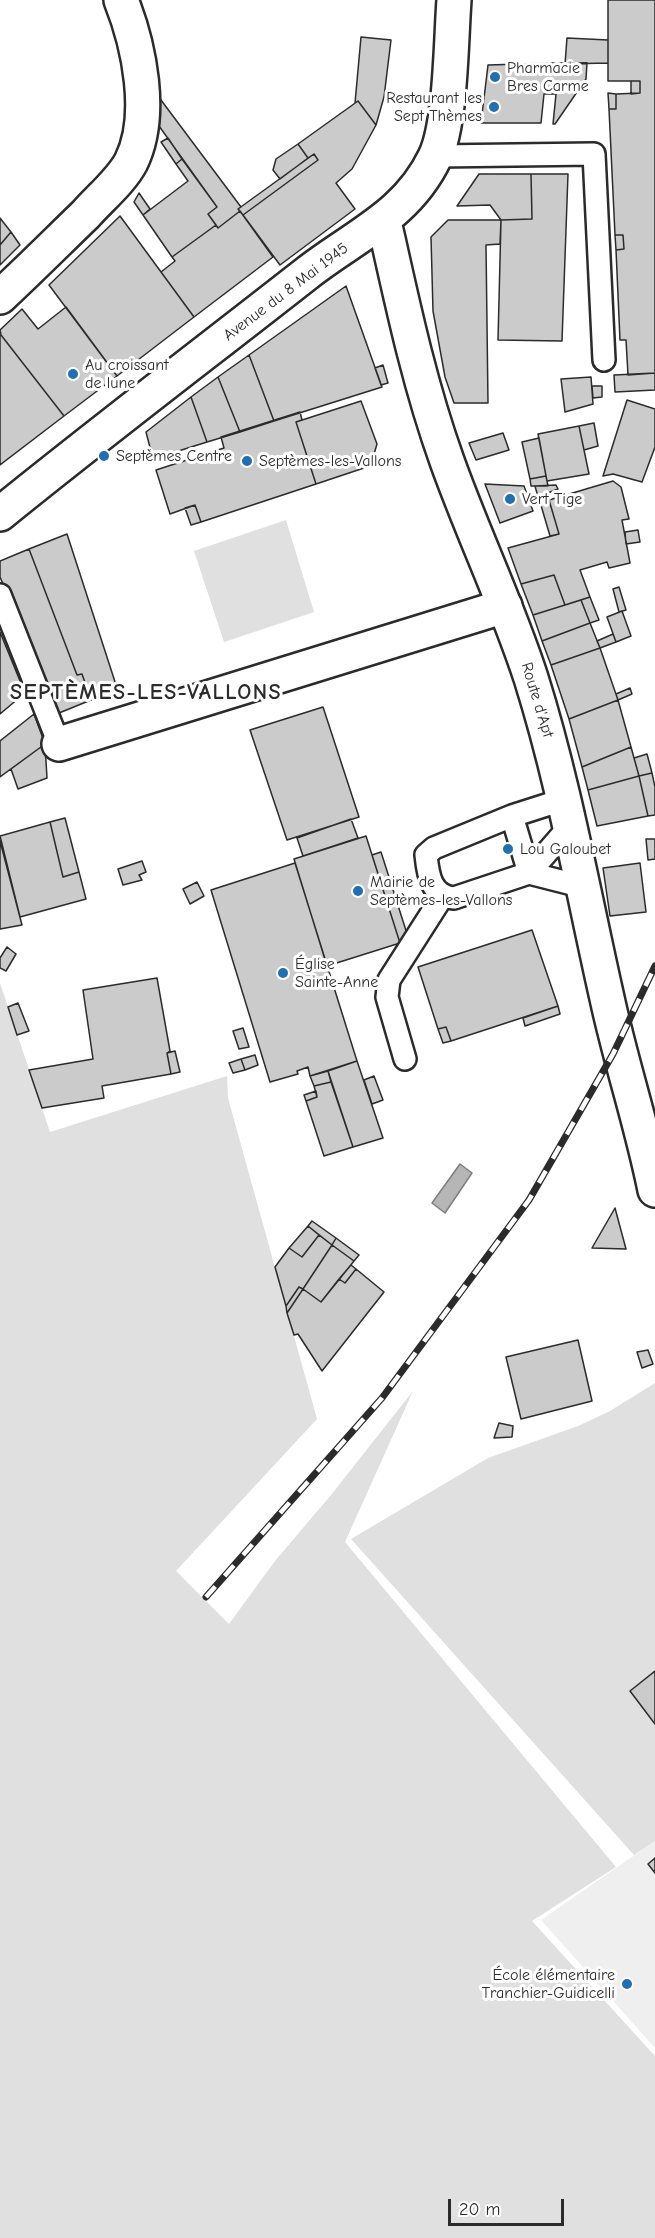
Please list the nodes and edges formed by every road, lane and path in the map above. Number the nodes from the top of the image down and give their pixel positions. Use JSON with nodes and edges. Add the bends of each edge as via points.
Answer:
{"nodes":[{"id":1,"x":454,"y":0,"type":"edge"},
{"id":2,"x":119,"y":3,"type":"edge"},
{"id":3,"x":436,"y":156,"type":"junction"},
{"id":4,"x":384,"y":221,"type":"junction"},
{"id":5,"x":0,"y":297,"type":"edge"},
{"id":6,"x":604,"y":360,"type":"dead end"},
{"id":7,"x":0,"y":514,"type":"edge"},
{"id":8,"x":0,"y":595,"type":"edge"},
{"id":9,"x":505,"y":606,"type":"junction"},
{"id":10,"x":59,"y":744,"type":"joint"},
{"id":11,"x":566,"y":814,"type":"junction"},
{"id":12,"x":512,"y":816,"type":"junction"},
{"id":13,"x":529,"y":873,"type":"junction"},
{"id":14,"x":584,"y":887,"type":"junction"},
{"id":15,"x":442,"y":897,"type":"junction"},
{"id":16,"x":405,"y":1059,"type":"dead end"},
{"id":17,"x":655,"y":1190,"type":"edge"}],
"edges":[{"from":1,"to":3,"type":"main road","name":"Avenue du 8 Mai 1945","via":[[443,131]]},
{"from":2,"to":5,"type":"main road","via":[[139,60],[142,95],[140,132],[131,162],[104,195]]},
{"from":3,"to":4,"type":"main road","name":"Avenue du 8 Mai 1945","via":[[418,186]]},
{"from":3,"to":6,"type":"lane","via":[[594,154]]},
{"from":4,"to":7,"type":"main road","name":"Avenue du 8 Mai 1945","via":[[309,271]]},
{"from":4,"to":9,"type":"main road","name":"Route d'Apt","via":[[410,340],[443,450]]},
{"from":8,"to":10,"type":"lane"},
{"from":9,"to":10,"type":"main road"},
{"from":9,"to":11,"type":"main road","name":"Route d'Apt","via":[[531,677]]},
{"from":11,"to":12,"type":"lane"},
{"from":11,"to":13,"type":"lane"},
{"from":11,"to":14,"type":"main road","name":"Route d'Apt"},
{"from":12,"to":13,"type":"lane"},
{"from":12,"to":15,"type":"lane","via":[[434,848],[426,855],[435,891]]},
{"from":13,"to":14,"type":"lane"},
{"from":13,"to":15,"type":"lane","via":[[454,898]]},
{"from":14,"to":17,"type":"main road","name":"Route d'Apt","via":[[607,1000]]},
{"from":15,"to":16,"type":"lane","via":[[388,980],[387,997]]}]}
